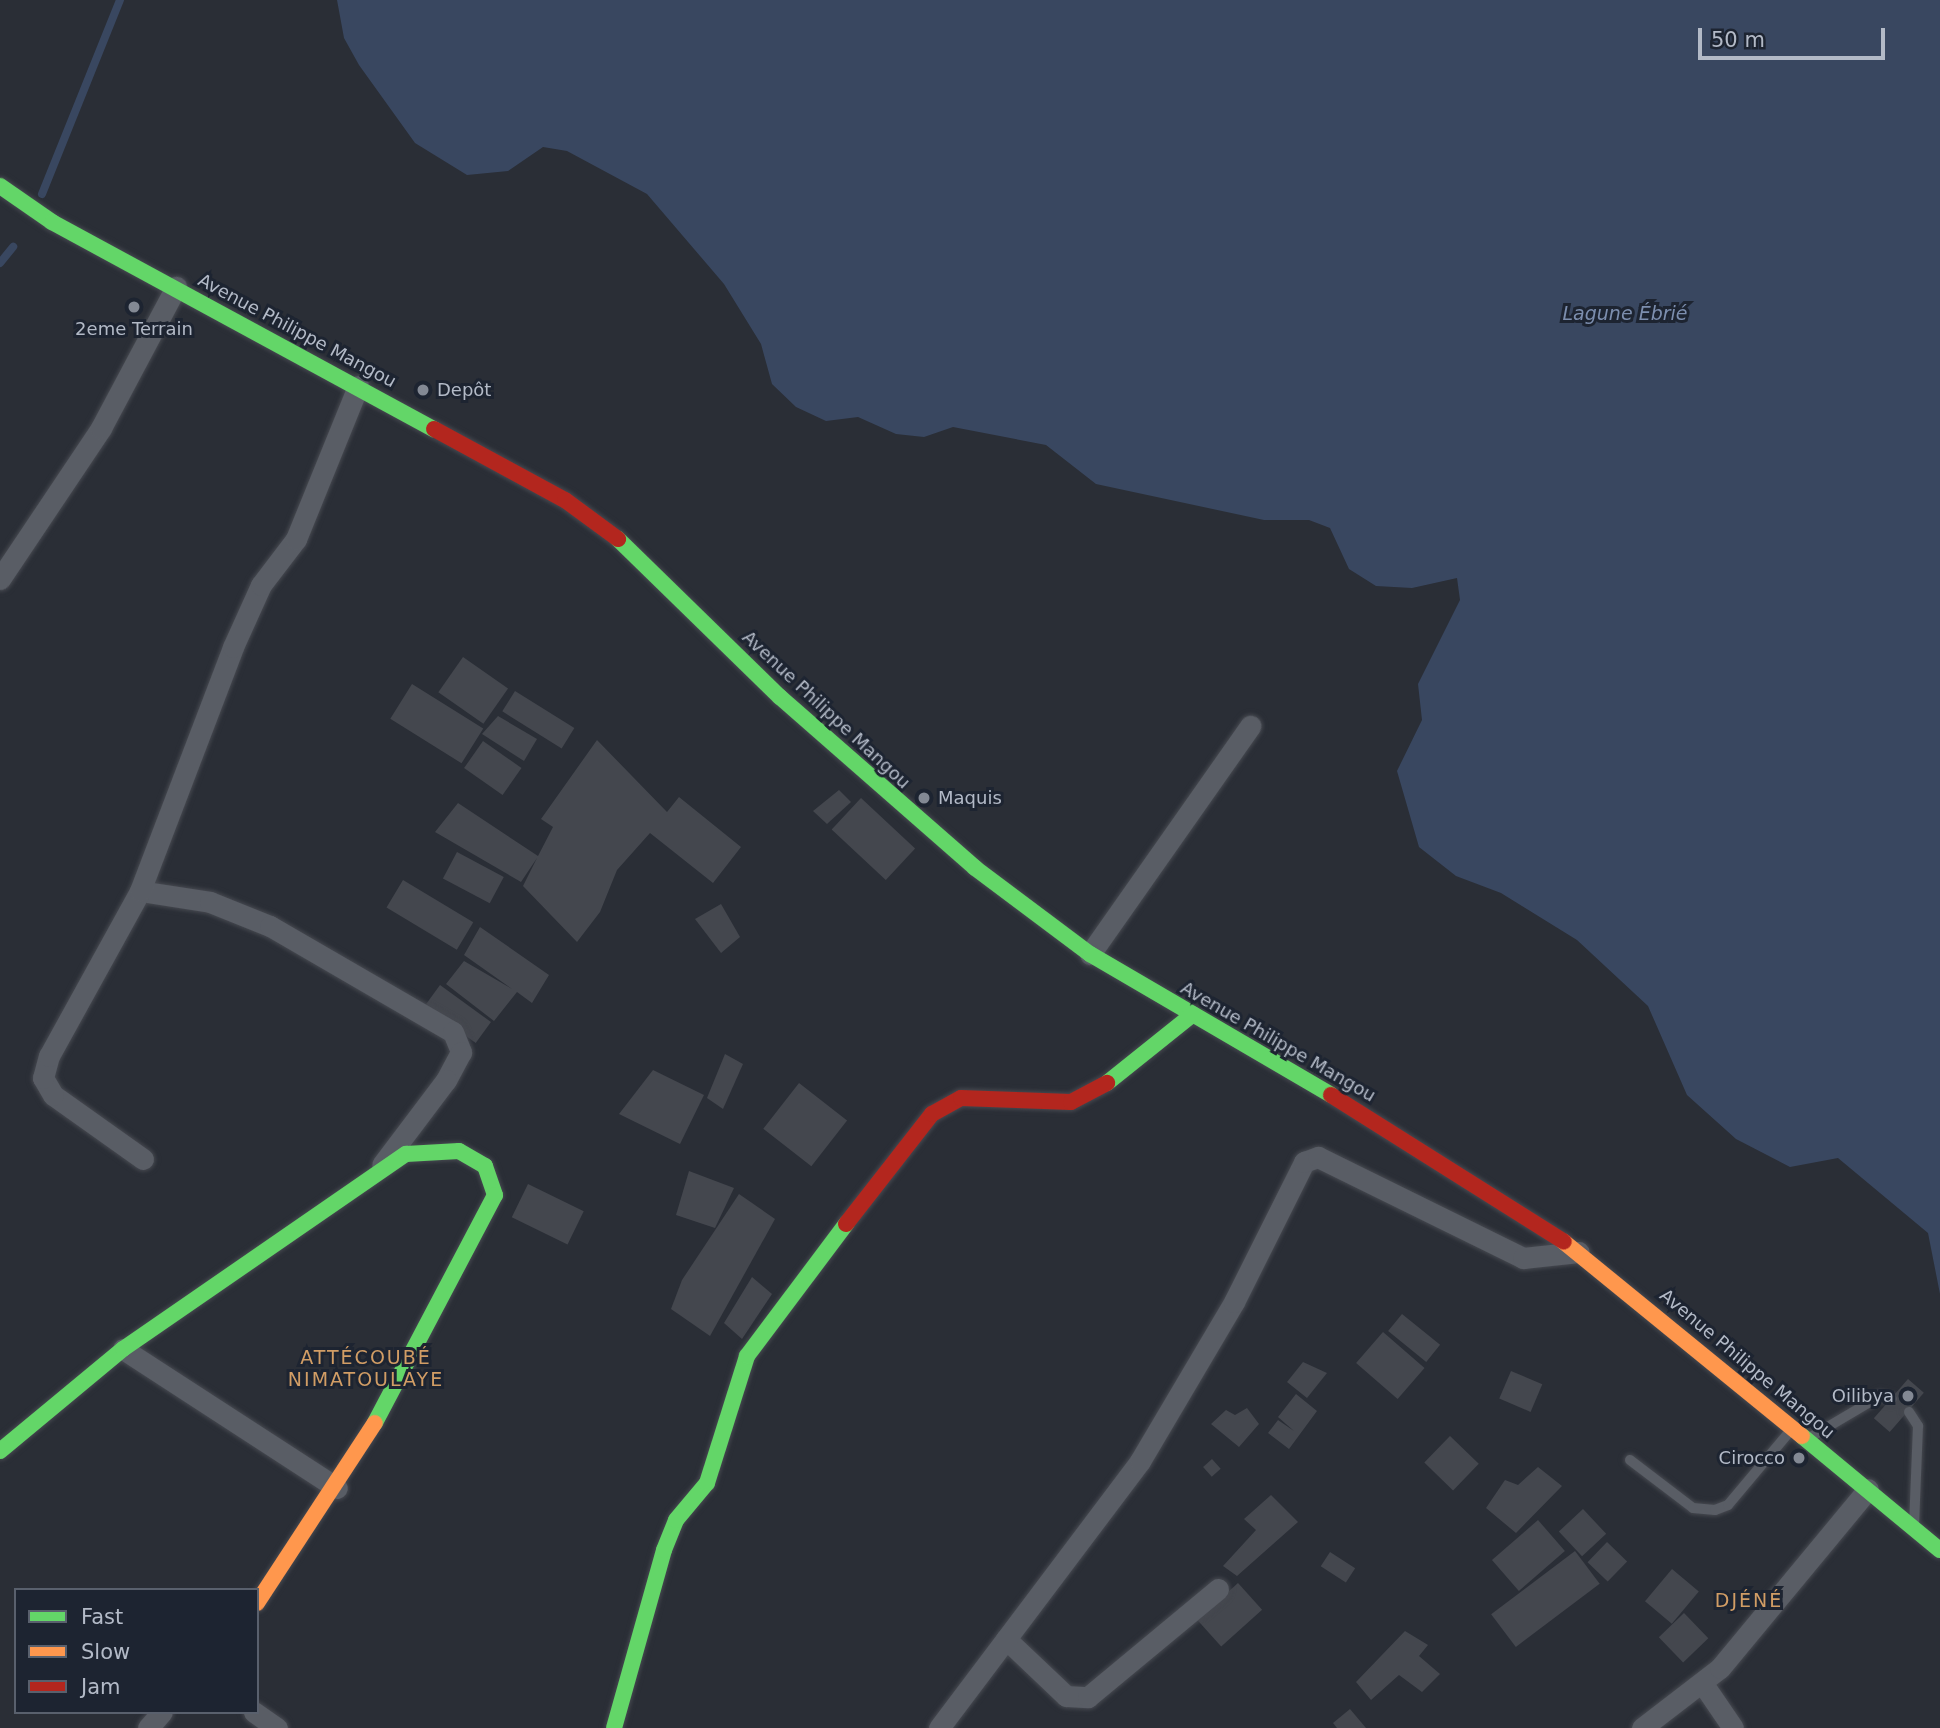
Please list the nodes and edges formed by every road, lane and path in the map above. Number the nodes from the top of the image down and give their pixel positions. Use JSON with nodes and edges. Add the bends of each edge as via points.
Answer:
{"nodes":[{"id":1,"x":0,"y":186,"type":"edge"},
{"id":2,"x":176,"y":287,"type":"junction"},
{"id":3,"x":358,"y":386,"type":"junction"},
{"id":4,"x":0,"y":579,"type":"edge"},
{"id":5,"x":1250,"y":726,"type":"dead end"},
{"id":6,"x":140,"y":891,"type":"junction"},
{"id":7,"x":1090,"y":954,"type":"junction"},
{"id":8,"x":1193,"y":1014,"type":"junction"},
{"id":9,"x":143,"y":1159,"type":"dead end"},
{"id":10,"x":372,"y":1178,"type":"junction"},
{"id":11,"x":1579,"y":1252,"type":"junction"},
{"id":12,"x":123,"y":1349,"type":"junction"},
{"id":13,"x":1892,"y":1399,"type":"dead end"},
{"id":14,"x":1909,"y":1412,"type":"dead end"},
{"id":15,"x":1792,"y":1428,"type":"junction"},
{"id":16,"x":1806,"y":1440,"type":"junction"},
{"id":17,"x":0,"y":1451,"type":"edge"},
{"id":18,"x":1630,"y":1460,"type":"dead end"},
{"id":19,"x":337,"y":1488,"type":"junction"},
{"id":20,"x":1868,"y":1489,"type":"junction"},
{"id":21,"x":1914,"y":1531,"type":"junction"},
{"id":22,"x":1940,"y":1550,"type":"edge"},
{"id":23,"x":1218,"y":1588,"type":"dead end"},
{"id":24,"x":259,"y":1600,"type":"edge"},
{"id":25,"x":1006,"y":1639,"type":"junction"},
{"id":26,"x":1703,"y":1685,"type":"junction"},
{"id":27,"x":160,"y":1714,"type":"edge"},
{"id":28,"x":257,"y":1714,"type":"edge"},
{"id":29,"x":148,"y":1728,"type":"edge"},
{"id":30,"x":277,"y":1728,"type":"edge"},
{"id":31,"x":614,"y":1728,"type":"edge"},
{"id":32,"x":939,"y":1728,"type":"edge"},
{"id":33,"x":1642,"y":1728,"type":"edge"},
{"id":34,"x":1733,"y":1728,"type":"edge"}],
"edges":[{"from":1,"to":2,"type":"street","name":"Avenue Philippe Mangou","via":[[52,222]]},
{"from":2,"to":3,"type":"street","name":"Avenue Philippe Mangou"},
{"from":2,"to":4,"type":"street","via":[[101,428]]},
{"from":3,"to":6,"type":"street","via":[[296,538],[261,585],[233,647]]},
{"from":3,"to":7,"type":"street","name":"Avenue Philippe Mangou","via":[[496,458],[635,552],[851,761],[975,869]]},
{"from":5,"to":7,"type":"street"},
{"from":6,"to":9,"type":"street","via":[[63,1024],[43,1078],[53,1095]]},
{"from":6,"to":10,"type":"street","via":[[210,902],[270,926],[453,1032],[461,1052],[446,1080]]},
{"from":7,"to":8,"type":"street","name":"Avenue Philippe Mangou"},
{"from":8,"to":11,"type":"street","name":"Avenue Philippe Mangou","via":[[1396,1133]]},
{"from":8,"to":31,"type":"street","via":[[1092,1096],[1071,1102],[961,1098],[932,1114],[911,1137],[747,1356],[707,1483],[676,1520],[664,1550]]},
{"from":10,"to":12,"type":"street"},
{"from":10,"to":19,"type":"street","via":[[406,1154],[459,1151],[485,1166],[495,1195],[428,1332]]},
{"from":11,"to":15,"type":"street","name":"Avenue Philippe Mangou"},
{"from":11,"to":25,"type":"street","via":[[1523,1258],[1312,1156],[1140,1461]]},
{"from":12,"to":17,"type":"street"},
{"from":12,"to":19,"type":"street"},
{"from":13,"to":16,"type":"lane","via":[[1880,1396]]},
{"from":14,"to":21,"type":"lane","via":[[1918,1426]]},
{"from":15,"to":16,"type":"street","name":"Avenue Philippe Mangou"},
{"from":15,"to":18,"type":"lane","via":[[1728,1505],[1715,1510],[1693,1508]]},
{"from":16,"to":20,"type":"street","name":"Avenue Philippe Mangou"},
{"from":19,"to":24,"type":"street"},
{"from":20,"to":21,"type":"street","name":"Avenue Philippe Mangou"},
{"from":20,"to":26,"type":"street"},
{"from":21,"to":22,"type":"street","name":"Avenue Philippe Mangou"},
{"from":23,"to":25,"type":"street","via":[[1088,1697],[1066,1696]]},
{"from":25,"to":32,"type":"street"},
{"from":26,"to":33,"type":"street"},
{"from":26,"to":34,"type":"street"},
{"from":27,"to":29,"type":"street"},
{"from":28,"to":30,"type":"street"}]}
